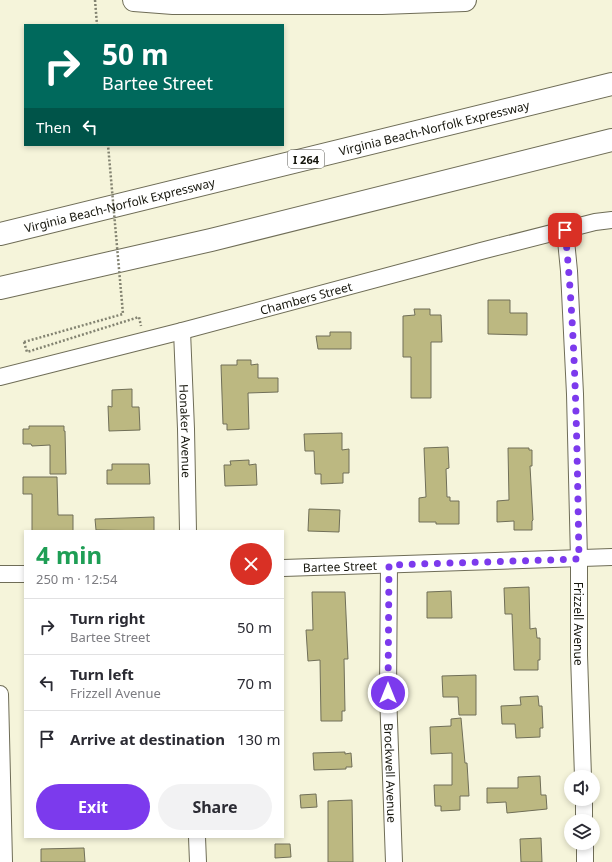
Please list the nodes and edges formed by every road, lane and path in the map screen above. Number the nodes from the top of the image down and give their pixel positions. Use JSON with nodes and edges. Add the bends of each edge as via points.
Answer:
{"nodes":[{"id":1,"x":95,"y":0,"type":"edge"},
{"id":2,"x":134,"y":0,"type":"edge"},
{"id":3,"x":465,"y":0,"type":"edge"},
{"id":4,"x":97,"y":24,"type":"edge"},
{"id":5,"x":612,"y":84,"type":"edge"},
{"id":6,"x":612,"y":140,"type":"edge"},
{"id":7,"x":108,"y":146,"type":"edge"},
{"id":8,"x":612,"y":220,"type":"edge"},
{"id":9,"x":565,"y":230,"type":"junction"},
{"id":10,"x":0,"y":234,"type":"edge"},
{"id":11,"x":54,"y":276,"type":"junction"},
{"id":12,"x":0,"y":288,"type":"edge"},
{"id":13,"x":0,"y":295,"type":"edge"},
{"id":14,"x":182,"y":331,"type":"junction"},
{"id":15,"x":144,"y":340,"type":"junction"},
{"id":16,"x":0,"y":377,"type":"edge"},
{"id":17,"x":188,"y":530,"type":"edge"},
{"id":18,"x":612,"y":557,"type":"edge"},
{"id":19,"x":579,"y":559,"type":"junction"},
{"id":20,"x":389,"y":565,"type":"junction"},
{"id":21,"x":284,"y":568,"type":"edge"},
{"id":22,"x":0,"y":574,"type":"edge"},
{"id":23,"x":24,"y":574,"type":"edge"},
{"id":24,"x":0,"y":694,"type":"edge"},
{"id":25,"x":583,"y":770,"type":"edge"},
{"id":26,"x":197,"y":838,"type":"edge"},
{"id":27,"x":585,"y":850,"type":"edge"},
{"id":28,"x":4,"y":862,"type":"edge"},
{"id":29,"x":198,"y":862,"type":"edge"},
{"id":30,"x":394,"y":862,"type":"edge"},
{"id":31,"x":585,"y":862,"type":"edge"}],
"edges":[{"from":1,"to":4,"type":"path"},
{"from":2,"to":3,"type":"highway","via":[[173,3],[382,3]]},
{"from":5,"to":10,"type":"highway","name":"Virginia Beach-Norfolk Expressway","number":"I 264"},
{"from":6,"to":11,"type":"highway","via":[[211,240]]},
{"from":7,"to":15,"type":"path","bridge":true,"via":[[123,314],[24,342],[28,352],[138,317]]},
{"from":8,"to":9,"type":"street","name":"Chambers Street"},
{"from":9,"to":14,"type":"street","name":"Chambers Street"},
{"from":9,"to":19,"type":"street","name":"Frizzell Avenue","via":[[576,394]]},
{"from":11,"to":12,"type":"highway"},
{"from":11,"to":13,"type":"highway"},
{"from":14,"to":15,"type":"street","name":"Chambers Street"},
{"from":14,"to":17,"type":"street","name":"Honaker Avenue"},
{"from":15,"to":16,"type":"street","name":"Chambers Street"},
{"from":18,"to":19,"type":"street","name":"Bartee Street"},
{"from":19,"to":20,"type":"street","name":"Bartee Street"},
{"from":19,"to":25,"type":"street","name":"Frizzell Avenue"},
{"from":20,"to":21,"type":"street","name":"Bartee Street"},
{"from":20,"to":30,"type":"street","name":"Brockwell Avenue","via":[[388,693]]},
{"from":22,"to":23,"type":"street"},
{"from":24,"to":28,"type":"street"},
{"from":26,"to":29,"type":"street"},
{"from":27,"to":31,"type":"street"}]}
